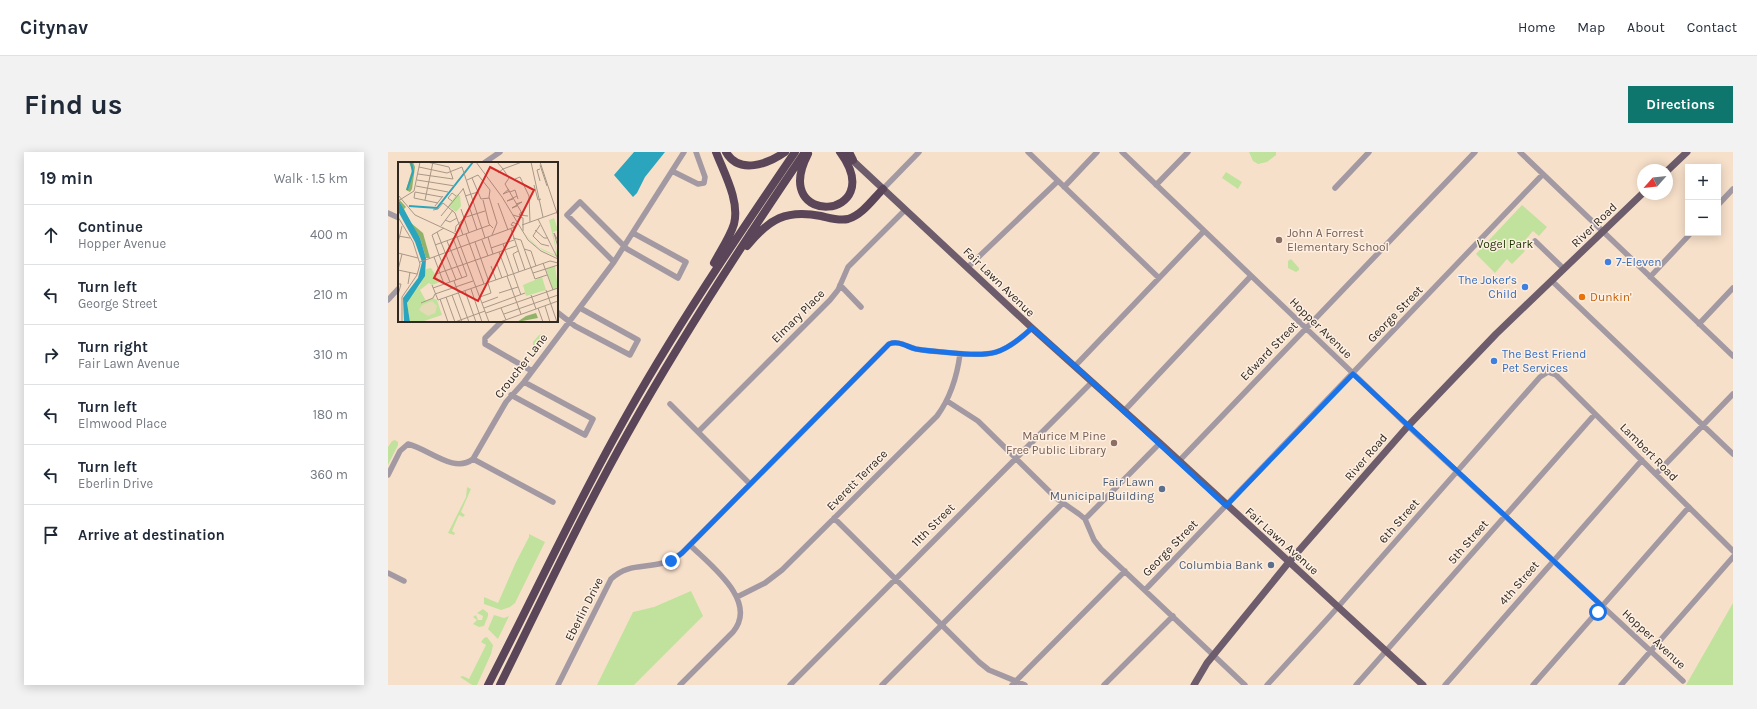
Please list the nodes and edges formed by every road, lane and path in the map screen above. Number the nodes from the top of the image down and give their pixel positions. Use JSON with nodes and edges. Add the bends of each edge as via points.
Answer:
{"nodes":[{"id":1,"x":500,"y":152,"type":"edge"},
{"id":2,"x":684,"y":152,"type":"edge"},
{"id":3,"x":696,"y":152,"type":"edge"},
{"id":4,"x":716,"y":152,"type":"edge"},
{"id":5,"x":726,"y":152,"type":"edge"},
{"id":6,"x":784,"y":152,"type":"edge"},
{"id":7,"x":795,"y":152,"type":"edge"},
{"id":8,"x":805,"y":152,"type":"edge"},
{"id":9,"x":810,"y":152,"type":"edge"},
{"id":10,"x":840,"y":152,"type":"edge"},
{"id":11,"x":844,"y":152,"type":"edge"},
{"id":12,"x":849,"y":152,"type":"edge"},
{"id":13,"x":919,"y":152,"type":"edge"},
{"id":14,"x":1028,"y":152,"type":"edge"},
{"id":15,"x":1097,"y":152,"type":"edge"},
{"id":16,"x":1122,"y":152,"type":"edge"},
{"id":17,"x":1188,"y":152,"type":"edge"},
{"id":18,"x":1369,"y":152,"type":"edge"},
{"id":19,"x":1475,"y":152,"type":"edge"},
{"id":20,"x":1520,"y":152,"type":"edge"},
{"id":21,"x":1687,"y":152,"type":"edge"},
{"id":22,"x":853,"y":160,"type":"junction"},
{"id":23,"x":485,"y":162,"type":"edge"},
{"id":24,"x":1673,"y":165,"type":"edge"},
{"id":25,"x":672,"y":171,"type":"junction"},
{"id":26,"x":1543,"y":174,"type":"junction"},
{"id":27,"x":1058,"y":181,"type":"junction"},
{"id":28,"x":1156,"y":185,"type":"junction"},
{"id":29,"x":1064,"y":187,"type":"junction"},
{"id":30,"x":1335,"y":188,"type":"dead end"},
{"id":31,"x":882,"y":189,"type":"junction"},
{"id":32,"x":1733,"y":189,"type":"edge"},
{"id":33,"x":1637,"y":199,"type":"edge"},
{"id":34,"x":1721,"y":202,"type":"edge"},
{"id":35,"x":905,"y":210,"type":"junction"},
{"id":36,"x":388,"y":213,"type":"edge"},
{"id":37,"x":398,"y":218,"type":"edge"},
{"id":38,"x":1204,"y":231,"type":"junction"},
{"id":39,"x":1603,"y":231,"type":"junction"},
{"id":40,"x":633,"y":233,"type":"junction"},
{"id":41,"x":1689,"y":236,"type":"edge"},
{"id":42,"x":1535,"y":241,"type":"dead end"},
{"id":43,"x":624,"y":247,"type":"junction"},
{"id":44,"x":614,"y":262,"type":"junction"},
{"id":45,"x":968,"y":267,"type":"junction"},
{"id":46,"x":1564,"y":270,"type":"junction"},
{"id":47,"x":1251,"y":276,"type":"junction"},
{"id":48,"x":1650,"y":277,"type":"junction"},
{"id":49,"x":1158,"y":278,"type":"junction"},
{"id":50,"x":1552,"y":281,"type":"junction"},
{"id":51,"x":840,"y":284,"type":"junction"},
{"id":52,"x":1733,"y":288,"type":"edge"},
{"id":53,"x":398,"y":289,"type":"edge"},
{"id":54,"x":713,"y":289,"type":"junction"},
{"id":55,"x":388,"y":300,"type":"edge"},
{"id":56,"x":861,"y":307,"type":"dead end"},
{"id":57,"x":580,"y":308,"type":"junction"},
{"id":58,"x":558,"y":313,"type":"edge"},
{"id":59,"x":501,"y":322,"type":"edge"},
{"id":60,"x":569,"y":322,"type":"junction"},
{"id":61,"x":1699,"y":324,"type":"junction"},
{"id":62,"x":1032,"y":328,"type":"junction"},
{"id":63,"x":1306,"y":329,"type":"junction"},
{"id":64,"x":677,"y":330,"type":"junction"},
{"id":65,"x":960,"y":354,"type":"junction"},
{"id":66,"x":1733,"y":356,"type":"edge"},
{"id":67,"x":1075,"y":366,"type":"junction"},
{"id":68,"x":532,"y":371,"type":"junction"},
{"id":69,"x":1548,"y":372,"type":"joint"},
{"id":70,"x":1353,"y":374,"type":"junction"},
{"id":71,"x":524,"y":382,"type":"junction"},
{"id":72,"x":1092,"y":382,"type":"junction"},
{"id":73,"x":1733,"y":394,"type":"edge"},
{"id":74,"x":512,"y":395,"type":"junction"},
{"id":75,"x":947,"y":401,"type":"junction"},
{"id":76,"x":670,"y":404,"type":"dead end"},
{"id":77,"x":1124,"y":411,"type":"junction"},
{"id":78,"x":1595,"y":414,"type":"junction"},
{"id":79,"x":1703,"y":425,"type":"junction"},
{"id":80,"x":1408,"y":426,"type":"junction"},
{"id":81,"x":698,"y":432,"type":"junction"},
{"id":82,"x":1160,"y":443,"type":"junction"},
{"id":83,"x":1733,"y":454,"type":"edge"},
{"id":84,"x":1016,"y":458,"type":"junction"},
{"id":85,"x":473,"y":459,"type":"junction"},
{"id":86,"x":1642,"y":460,"type":"junction"},
{"id":87,"x":1179,"y":461,"type":"junction"},
{"id":88,"x":1457,"y":472,"type":"junction"},
{"id":89,"x":1656,"y":474,"type":"junction"},
{"id":90,"x":388,"y":475,"type":"edge"},
{"id":91,"x":750,"y":484,"type":"junction"},
{"id":92,"x":553,"y":502,"type":"dead end"},
{"id":93,"x":1063,"y":503,"type":"junction"},
{"id":94,"x":1226,"y":506,"type":"junction"},
{"id":95,"x":1689,"y":507,"type":"junction"},
{"id":96,"x":1505,"y":516,"type":"junction"},
{"id":97,"x":834,"y":518,"type":"junction"},
{"id":98,"x":1085,"y":519,"type":"junction"},
{"id":99,"x":690,"y":544,"type":"junction"},
{"id":100,"x":1733,"y":551,"type":"edge"},
{"id":101,"x":1733,"y":557,"type":"edge"},
{"id":102,"x":1553,"y":561,"type":"junction"},
{"id":103,"x":1289,"y":562,"type":"junction"},
{"id":104,"x":388,"y":572,"type":"edge"},
{"id":105,"x":1125,"y":572,"type":"junction"},
{"id":106,"x":895,"y":579,"type":"junction"},
{"id":107,"x":404,"y":581,"type":"dead end"},
{"id":108,"x":1145,"y":590,"type":"junction"},
{"id":109,"x":737,"y":598,"type":"junction"},
{"id":110,"x":1602,"y":606,"type":"junction"},
{"id":111,"x":1338,"y":607,"type":"junction"},
{"id":112,"x":1173,"y":616,"type":"junction"},
{"id":113,"x":942,"y":625,"type":"junction"},
{"id":114,"x":1650,"y":651,"type":"junction"},
{"id":115,"x":1386,"y":652,"type":"junction"},
{"id":116,"x":1213,"y":655,"type":"junction"},
{"id":117,"x":1683,"y":681,"type":"dead end"},
{"id":118,"x":1014,"y":683,"type":"edge"},
{"id":119,"x":683,"y":684,"type":"edge"},
{"id":120,"x":488,"y":685,"type":"edge"},
{"id":121,"x":500,"y":685,"type":"edge"},
{"id":122,"x":558,"y":685,"type":"edge"},
{"id":123,"x":790,"y":685,"type":"edge"},
{"id":124,"x":882,"y":685,"type":"edge"},
{"id":125,"x":1025,"y":685,"type":"edge"},
{"id":126,"x":1104,"y":685,"type":"edge"},
{"id":127,"x":1194,"y":685,"type":"edge"},
{"id":128,"x":1245,"y":685,"type":"edge"},
{"id":129,"x":1267,"y":685,"type":"edge"},
{"id":130,"x":1356,"y":685,"type":"edge"},
{"id":131,"x":1422,"y":685,"type":"edge"},
{"id":132,"x":1445,"y":685,"type":"edge"},
{"id":133,"x":1533,"y":685,"type":"edge"},
{"id":134,"x":1621,"y":685,"type":"edge"}],
"edges":[{"from":1,"to":23,"type":"street"},
{"from":2,"to":25,"type":"street","name":"Croucher Lane"},
{"from":3,"to":25,"type":"street","via":[[705,177],[704,183],[698,184]]},
{"from":4,"to":64,"type":"highway","via":[[732,196],[735,218],[731,232]]},
{"from":5,"to":6,"type":"highway","via":[[738,163],[750,166],[765,163]]},
{"from":7,"to":64,"type":"highway"},
{"from":8,"to":54,"type":"highway"},
{"from":9,"to":10,"type":"highway","via":[[802,169],[801,189],[808,201],[826,207],[843,201],[851,191],[850,171]]},
{"from":11,"to":22,"type":"main road","name":"Fair Lawn Avenue"},
{"from":12,"to":22,"type":"highway"},
{"from":13,"to":31,"type":"street"},
{"from":14,"to":27,"type":"street"},
{"from":15,"to":29,"type":"street"},
{"from":16,"to":28,"type":"street","name":"Hopper Avenue"},
{"from":17,"to":28,"type":"street"},
{"from":18,"to":30,"type":"street"},
{"from":19,"to":63,"type":"street","name":"Edward Street"},
{"from":20,"to":26,"type":"street"},
{"from":21,"to":24,"type":"main road"},
{"from":22,"to":31,"type":"main road","name":"Fair Lawn Avenue"},
{"from":25,"to":40,"type":"street","name":"Croucher Lane"},
{"from":26,"to":39,"type":"street"},
{"from":26,"to":70,"type":"street","name":"George Street"},
{"from":27,"to":29,"type":"street"},
{"from":27,"to":45,"type":"street"},
{"from":28,"to":38,"type":"street","name":"Hopper Avenue"},
{"from":29,"to":49,"type":"street"},
{"from":31,"to":35,"type":"main road","name":"Fair Lawn Avenue"},
{"from":31,"to":54,"type":"highway","via":[[860,212],[848,219],[796,213],[772,222],[753,238]]},
{"from":32,"to":34,"type":"street"},
{"from":33,"to":39,"type":"main road","name":"River Road"},
{"from":35,"to":45,"type":"main road","name":"Fair Lawn Avenue"},
{"from":35,"to":51,"type":"street","name":"Elmary Place","via":[[848,267]]},
{"from":36,"to":37,"type":"street"},
{"from":38,"to":47,"type":"street","name":"Hopper Avenue"},
{"from":38,"to":49,"type":"street"},
{"from":39,"to":46,"type":"main road","name":"River Road"},
{"from":39,"to":48,"type":"street"},
{"from":40,"to":43,"type":"street","name":"Croucher Lane"},
{"from":40,"to":43,"type":"street","via":[[686,262],[678,278]]},
{"from":41,"to":48,"type":"street"},
{"from":42,"to":46,"type":"street"},
{"from":43,"to":44,"type":"street","name":"Croucher Lane"},
{"from":43,"to":44,"type":"street","via":[[580,202],[567,215]]},
{"from":44,"to":57,"type":"street","name":"Croucher Lane"},
{"from":45,"to":62,"type":"main road","name":"Fair Lawn Avenue"},
{"from":46,"to":50,"type":"main road","name":"River Road"},
{"from":47,"to":63,"type":"street","name":"Hopper Avenue"},
{"from":47,"to":77,"type":"street"},
{"from":48,"to":61,"type":"street"},
{"from":49,"to":67,"type":"street"},
{"from":50,"to":79,"type":"street"},
{"from":50,"to":80,"type":"main road","name":"River Road","via":[[1496,334]]},
{"from":51,"to":56,"type":"street"},
{"from":51,"to":81,"type":"street","name":"Elmary Place","via":[[830,300]]},
{"from":52,"to":61,"type":"street"},
{"from":53,"to":55,"type":"street"},
{"from":54,"to":121,"type":"highway","via":[[611,463]]},
{"from":57,"to":60,"type":"street","name":"Croucher Lane"},
{"from":57,"to":60,"type":"street","via":[[638,340],[630,355]]},
{"from":58,"to":60,"type":"street"},
{"from":59,"to":68,"type":"street","via":[[485,338],[485,344]]},
{"from":60,"to":68,"type":"street","name":"Croucher Lane"},
{"from":61,"to":66,"type":"street"},
{"from":62,"to":65,"type":"street","via":[[1017,342],[1001,351],[986,355]]},
{"from":62,"to":67,"type":"main road","name":"Fair Lawn Avenue"},
{"from":63,"to":70,"type":"street","name":"Hopper Avenue"},
{"from":63,"to":87,"type":"street","name":"Edward Street"},
{"from":64,"to":120,"type":"highway","via":[[575,509]]},
{"from":65,"to":75,"type":"street","name":"Everett Terrace","via":[[954,384]]},
{"from":65,"to":91,"type":"street","name":"Eberlin Drive","via":[[914,348],[894,342],[889,344]]},
{"from":67,"to":72,"type":"main road","name":"Fair Lawn Avenue"},
{"from":68,"to":71,"type":"street","name":"Croucher Lane"},
{"from":69,"to":78,"type":"street","name":"Lambert Road","via":[[1556,375]]},
{"from":69,"to":88,"type":"street","name":"6th Street","via":[[1540,377]]},
{"from":70,"to":80,"type":"street","name":"Hopper Avenue"},
{"from":70,"to":94,"type":"street","name":"George Street"},
{"from":71,"to":74,"type":"street","name":"Croucher Lane"},
{"from":71,"to":74,"type":"street","via":[[593,419],[585,434]]},
{"from":72,"to":77,"type":"main road","name":"Fair Lawn Avenue"},
{"from":72,"to":84,"type":"street","name":"11th Street"},
{"from":73,"to":79,"type":"street"},
{"from":74,"to":85,"type":"street","name":"Croucher Lane"},
{"from":75,"to":84,"type":"street","via":[[978,421]]},
{"from":75,"to":97,"type":"street","name":"Everett Terrace","via":[[931,422]]},
{"from":76,"to":81,"type":"street"},
{"from":77,"to":82,"type":"main road","name":"Fair Lawn Avenue"},
{"from":78,"to":86,"type":"street","name":"Lambert Road"},
{"from":78,"to":96,"type":"street","name":"5th Street"},
{"from":79,"to":83,"type":"street"},
{"from":79,"to":89,"type":"street"},
{"from":80,"to":88,"type":"street","name":"Hopper Avenue"},
{"from":80,"to":103,"type":"main road","name":"River Road"},
{"from":81,"to":91,"type":"street"},
{"from":82,"to":87,"type":"main road","name":"Fair Lawn Avenue"},
{"from":82,"to":98,"type":"street"},
{"from":84,"to":93,"type":"street"},
{"from":84,"to":106,"type":"street","name":"11th Street"},
{"from":85,"to":90,"type":"street","via":[[465,464],[456,465],[418,446],[408,444],[400,451]]},
{"from":85,"to":92,"type":"street"},
{"from":86,"to":89,"type":"street","name":"Lambert Road"},
{"from":86,"to":102,"type":"street","name":"4th Street"},
{"from":87,"to":94,"type":"main road","name":"Fair Lawn Avenue"},
{"from":88,"to":96,"type":"street","name":"Hopper Avenue"},
{"from":88,"to":111,"type":"street","name":"6th Street"},
{"from":89,"to":95,"type":"street","name":"Lambert Road"},
{"from":91,"to":99,"type":"street","name":"Eberlin Drive"},
{"from":93,"to":98,"type":"street"},
{"from":93,"to":113,"type":"street"},
{"from":94,"to":103,"type":"main road","name":"Fair Lawn Avenue"},
{"from":94,"to":108,"type":"street","name":"George Street"},
{"from":95,"to":100,"type":"street","name":"Lambert Road"},
{"from":95,"to":110,"type":"street"},
{"from":96,"to":102,"type":"street","name":"Hopper Avenue"},
{"from":96,"to":115,"type":"street","name":"5th Street"},
{"from":97,"to":106,"type":"street"},
{"from":97,"to":109,"type":"street","name":"Everett Terrace","via":[[782,570],[765,583]]},
{"from":98,"to":105,"type":"street","via":[[1097,545]]},
{"from":99,"to":109,"type":"street","via":[[728,583]]},
{"from":99,"to":122,"type":"street","name":"Eberlin Drive","via":[[671,561],[656,566],[629,567],[611,578]]},
{"from":101,"to":114,"type":"street"},
{"from":102,"to":110,"type":"street","name":"Hopper Avenue"},
{"from":102,"to":132,"type":"street","name":"4th Street"},
{"from":103,"to":111,"type":"main road","name":"Fair Lawn Avenue"},
{"from":103,"to":116,"type":"main road","name":"River Road"},
{"from":104,"to":107,"type":"street"},
{"from":105,"to":108,"type":"street"},
{"from":105,"to":118,"type":"street","name":"George Street"},
{"from":106,"to":113,"type":"street"},
{"from":106,"to":123,"type":"street","name":"11th Street"},
{"from":108,"to":112,"type":"street"},
{"from":109,"to":119,"type":"street","via":[[741,610],[737,627]]},
{"from":110,"to":114,"type":"street","name":"Hopper Avenue"},
{"from":110,"to":133,"type":"street"},
{"from":111,"to":115,"type":"main road","name":"Fair Lawn Avenue"},
{"from":111,"to":129,"type":"street","name":"6th Street"},
{"from":112,"to":116,"type":"street"},
{"from":112,"to":126,"type":"street"},
{"from":113,"to":118,"type":"street","via":[[984,667]]},
{"from":113,"to":124,"type":"street"},
{"from":114,"to":117,"type":"street","name":"Hopper Avenue"},
{"from":114,"to":134,"type":"street"},
{"from":115,"to":130,"type":"street","name":"5th Street"},
{"from":115,"to":131,"type":"main road","name":"Fair Lawn Avenue"},
{"from":116,"to":127,"type":"main road","name":"River Road"},
{"from":116,"to":128,"type":"street"},
{"from":118,"to":125,"type":"street"}]}
